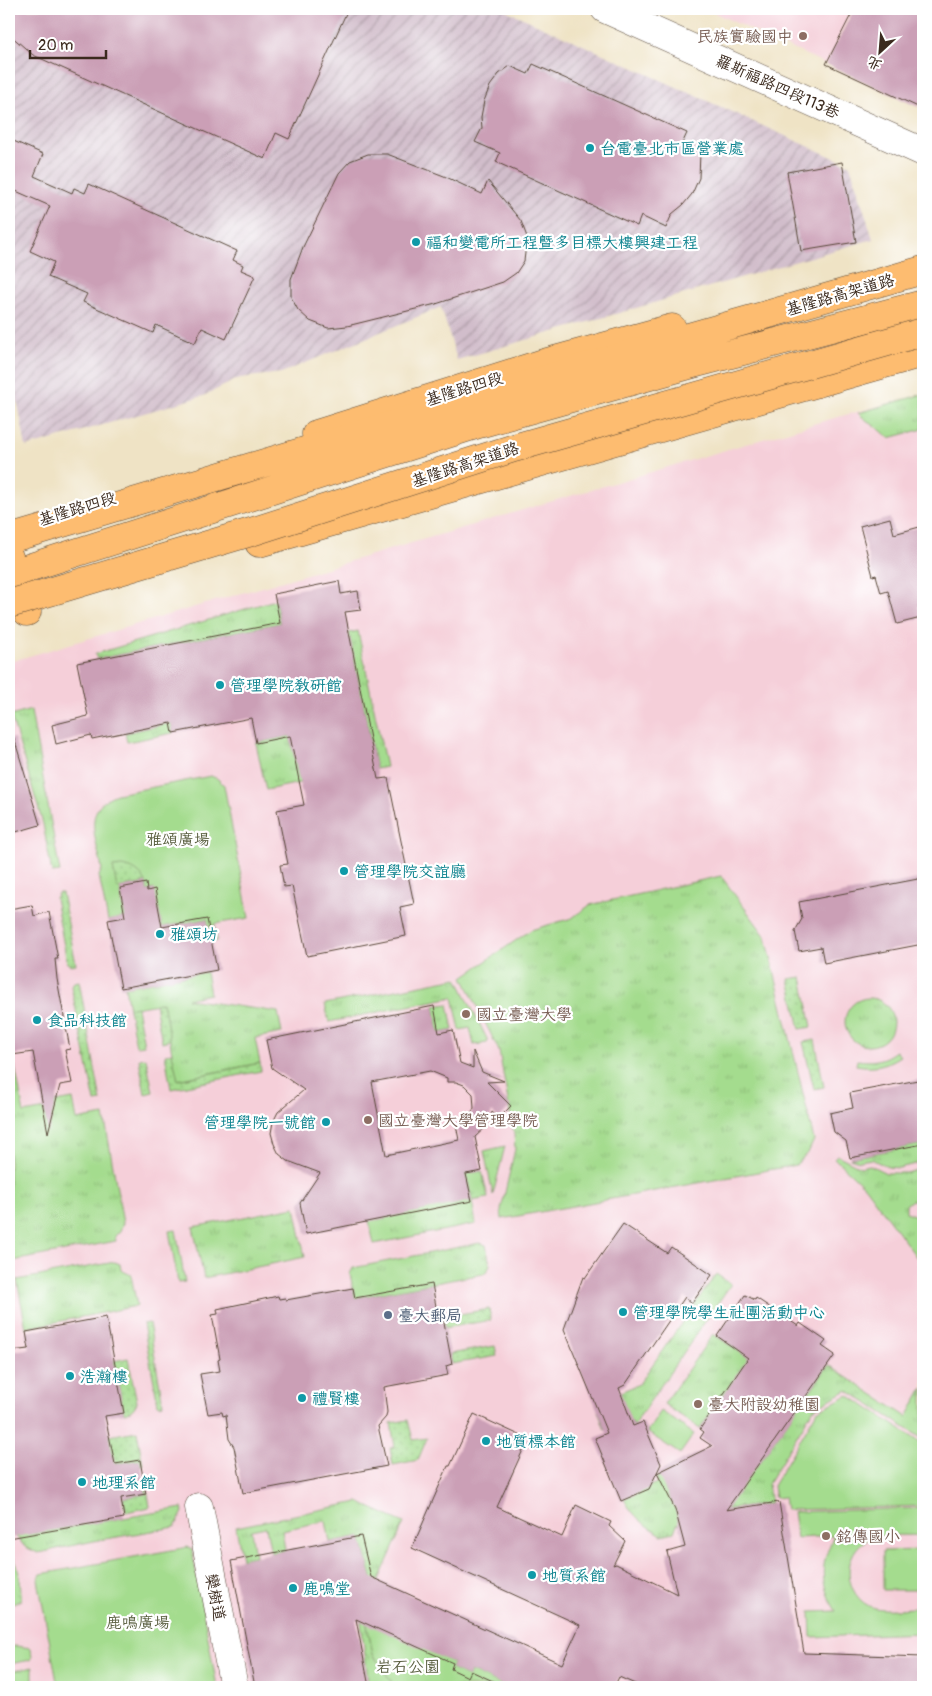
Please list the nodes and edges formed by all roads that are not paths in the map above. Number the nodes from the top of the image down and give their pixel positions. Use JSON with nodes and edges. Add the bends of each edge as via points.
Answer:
{"nodes":[{"id":1,"x":605,"y":9,"type":"edge"},
{"id":2,"x":919,"y":148,"type":"edge"},
{"id":3,"x":923,"y":258,"type":"edge"},
{"id":4,"x":923,"y":270,"type":"edge"},
{"id":5,"x":923,"y":304,"type":"edge"},
{"id":6,"x":923,"y":332,"type":"edge"},
{"id":7,"x":923,"y":353,"type":"edge"},
{"id":8,"x":9,"y":529,"type":"edge"},
{"id":9,"x":9,"y":539,"type":"edge"},
{"id":10,"x":10,"y":568,"type":"edge"},
{"id":11,"x":15,"y":611,"type":"edge"},
{"id":12,"x":199,"y":1507,"type":"dead end"},
{"id":13,"x":234,"y":1687,"type":"edge"}],
"edges":[{"from":1,"to":2,"type":"street","name":"羅斯福路四段113巷"},
{"from":3,"to":8,"type":"main road","name":"基隆路四段","via":[[540,364]]},
{"from":4,"to":9,"type":"main road","name":"基隆路高架道路"},
{"from":5,"to":10,"type":"main road","via":[[480,424]]},
{"from":6,"to":11,"type":"main road","name":"基隆路高架道路","bridge":true,"via":[[514,448]]},
{"from":7,"to":11,"type":"main road"},
{"from":10,"to":11,"type":"main road"},
{"from":12,"to":13,"type":"street","name":"欒樹道"}]}
